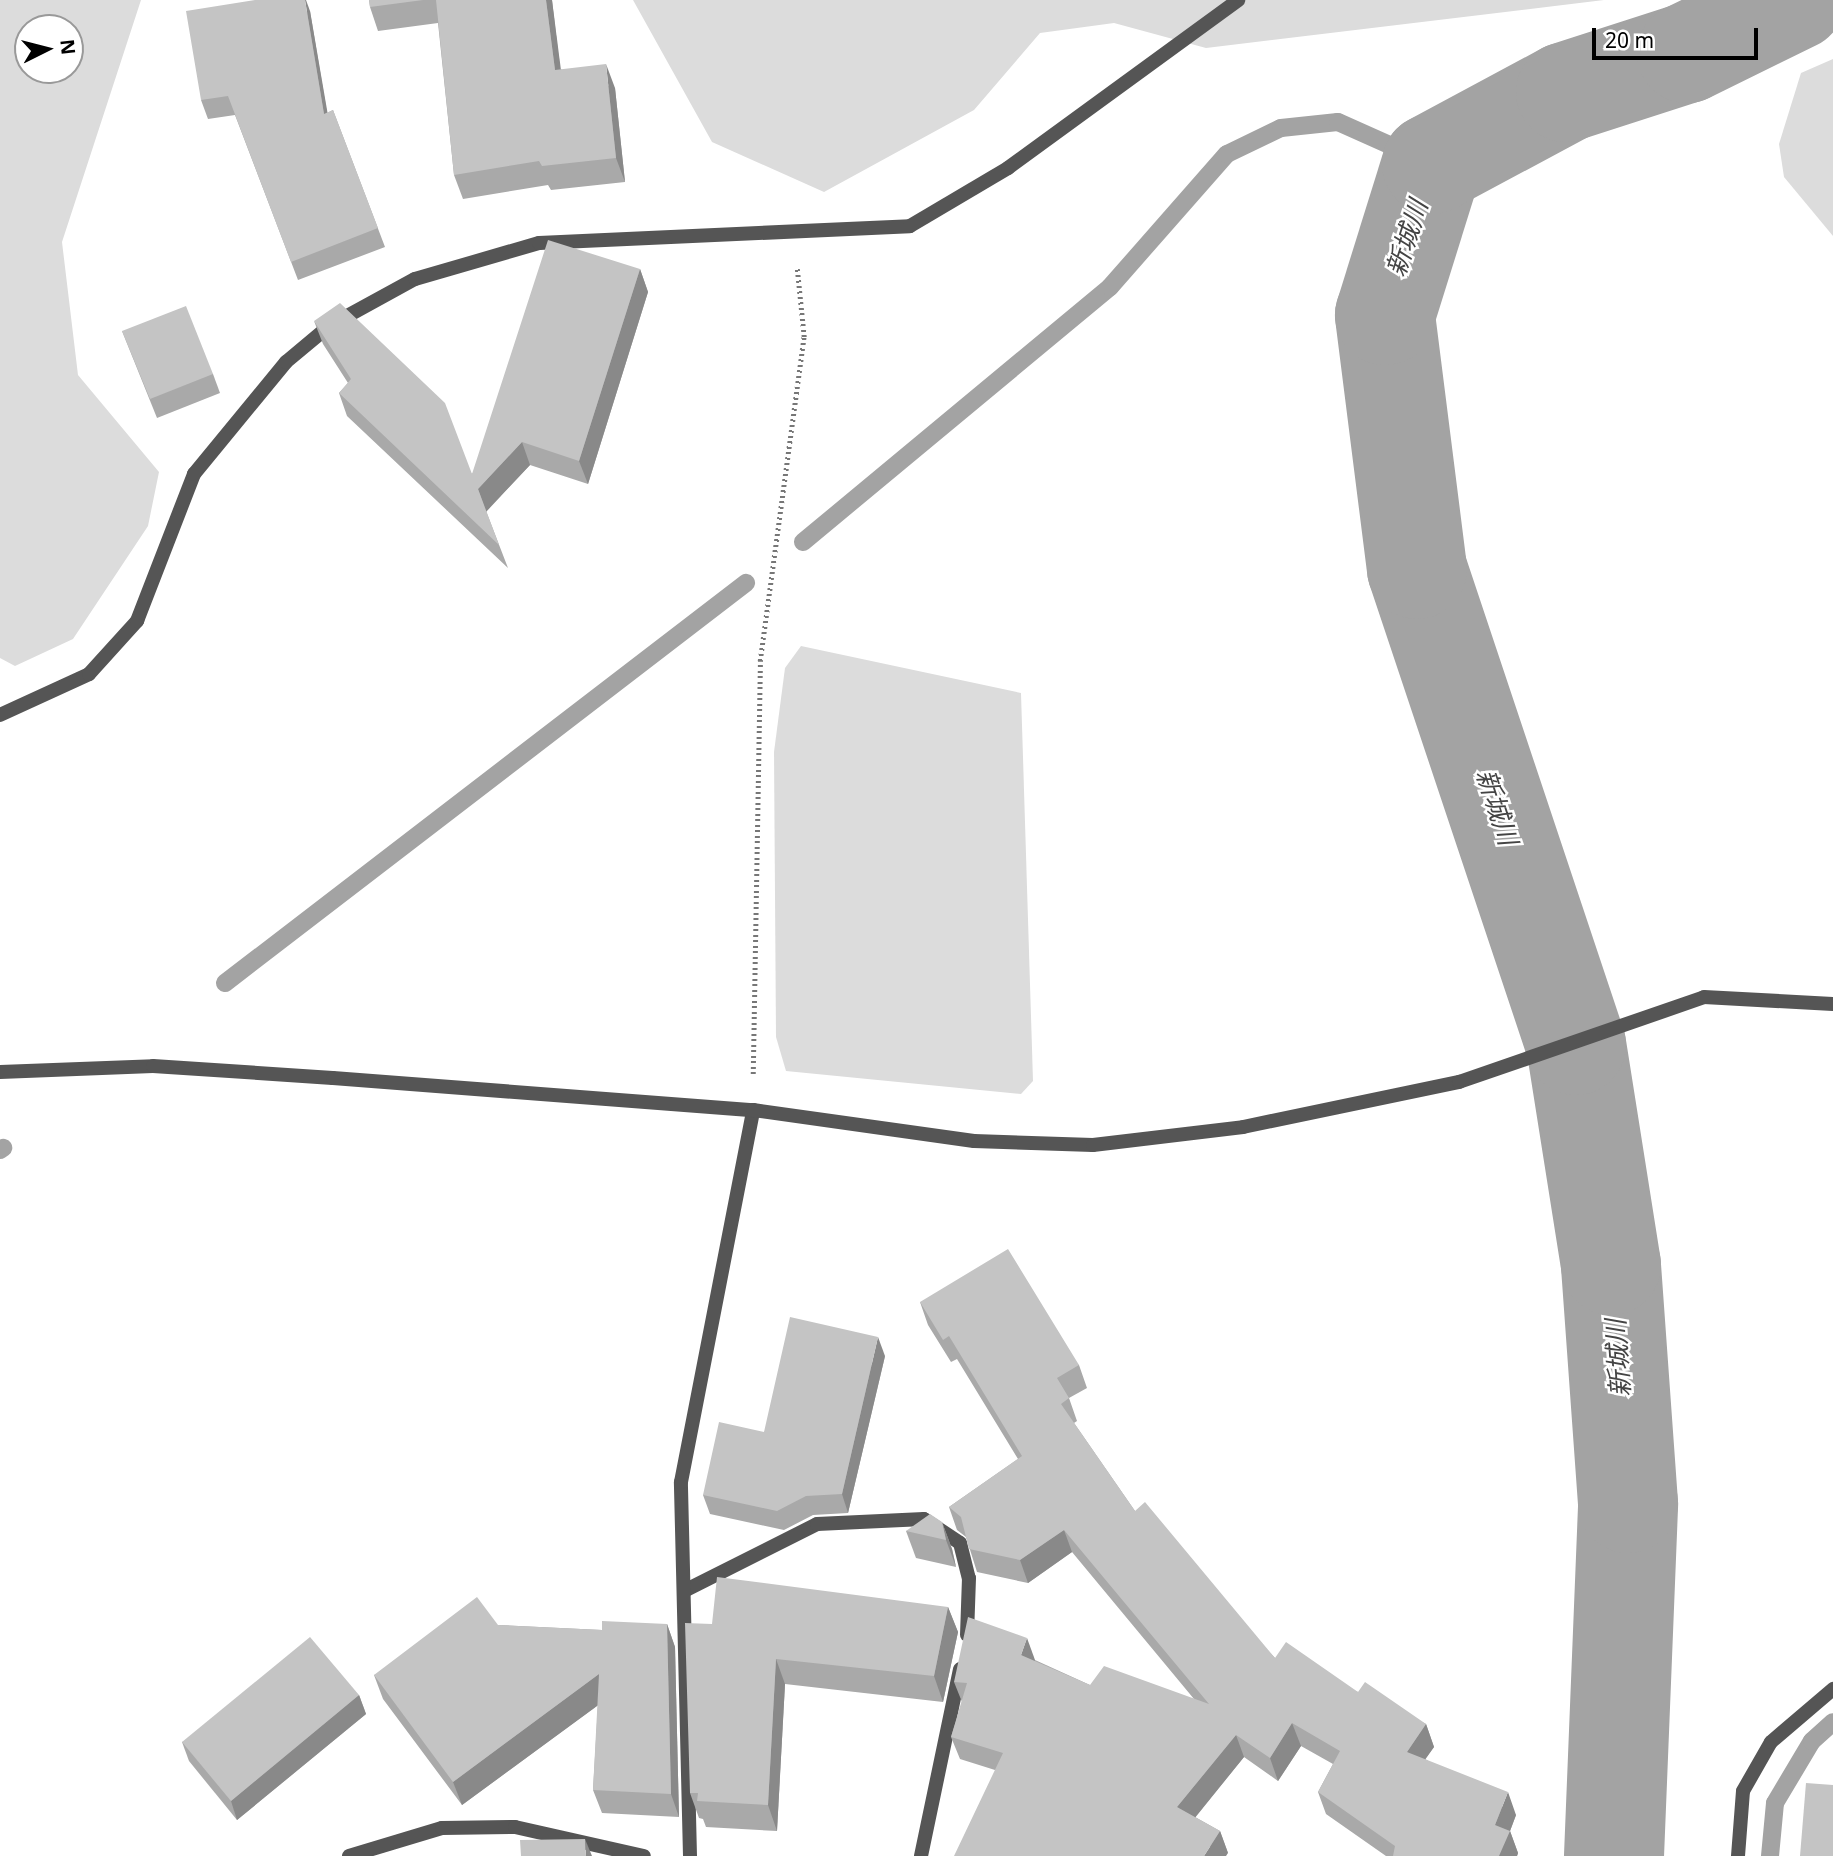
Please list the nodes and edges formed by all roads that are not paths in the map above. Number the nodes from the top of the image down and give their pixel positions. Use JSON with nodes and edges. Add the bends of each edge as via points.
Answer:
{"nodes":[{"id":1,"x":1238,"y":0,"type":"edge"},
{"id":2,"x":0,"y":715,"type":"edge"},
{"id":3,"x":1833,"y":1004,"type":"edge"},
{"id":4,"x":0,"y":1072,"type":"edge"},
{"id":5,"x":753,"y":1110,"type":"junction"},
{"id":6,"x":684,"y":1591,"type":"junction"},
{"id":7,"x":1833,"y":1689,"type":"edge"},
{"id":8,"x":349,"y":1856,"type":"edge"},
{"id":9,"x":644,"y":1856,"type":"edge"},
{"id":10,"x":690,"y":1856,"type":"edge"},
{"id":11,"x":920,"y":1856,"type":"edge"},
{"id":12,"x":1738,"y":1856,"type":"edge"}],
"edges":[{"from":1,"to":2,"type":"street","via":[[1008,168],[910,226],[539,243],[415,279],[329,326],[286,362],[194,474],[137,621],[89,674]]},
{"from":3,"to":5,"type":"street","via":[[1704,997],[1459,1082],[1243,1127],[1093,1145],[974,1140]]},
{"from":4,"to":5,"type":"street","via":[[153,1066]]},
{"from":5,"to":6,"type":"street","via":[[681,1482]]},
{"from":6,"to":10,"type":"street"},
{"from":6,"to":11,"type":"street","via":[[817,1524],[924,1519],[960,1544],[969,1578],[968,1630]]},
{"from":7,"to":12,"type":"street","via":[[1771,1742],[1742,1791]]},
{"from":8,"to":9,"type":"street","via":[[442,1828],[515,1827]]}]}
